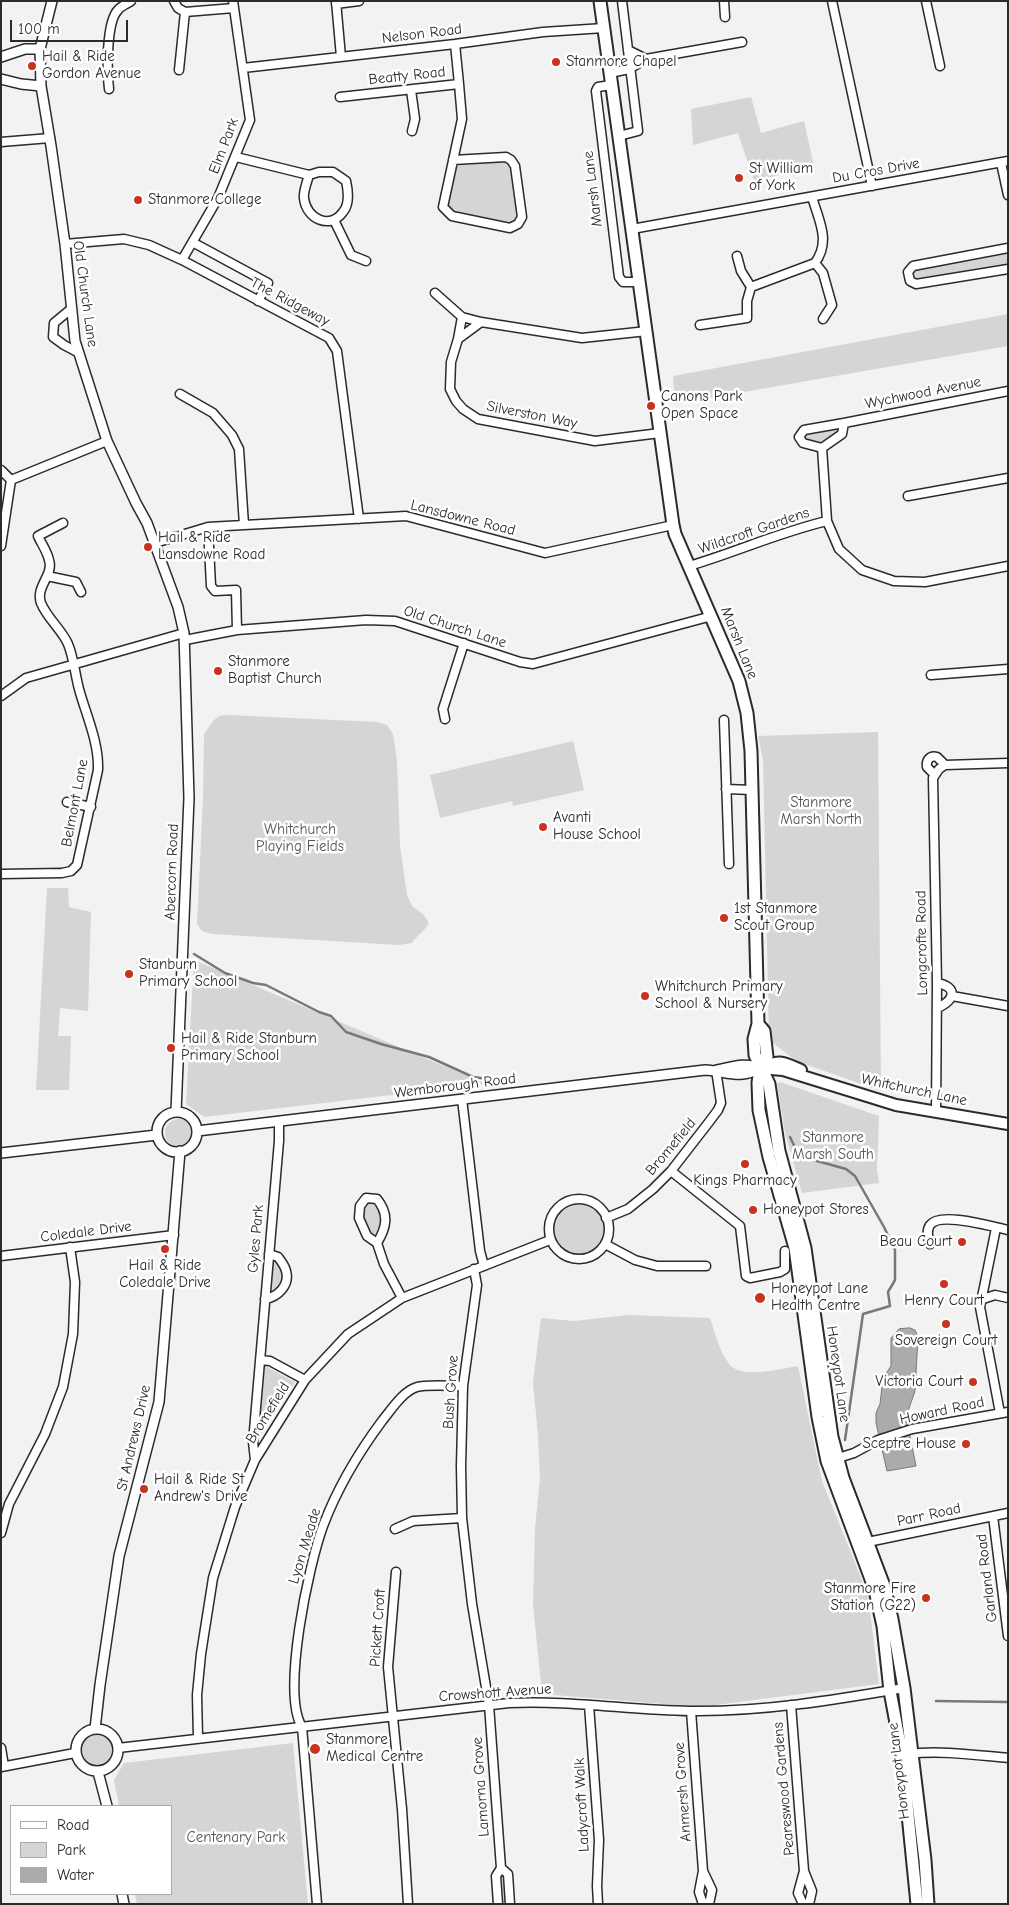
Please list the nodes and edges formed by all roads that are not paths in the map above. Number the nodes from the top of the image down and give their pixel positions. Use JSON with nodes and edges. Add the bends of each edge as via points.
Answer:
{"nodes":[{"id":1,"x":52,"y":1,"type":"edge"},
{"id":2,"x":131,"y":1,"type":"edge"},
{"id":3,"x":174,"y":1,"type":"edge"},
{"id":4,"x":359,"y":1,"type":"edge"},
{"id":5,"x":600,"y":1,"type":"edge"},
{"id":6,"x":622,"y":1,"type":"edge"},
{"id":7,"x":724,"y":1,"type":"edge"},
{"id":8,"x":832,"y":1,"type":"edge"},
{"id":9,"x":926,"y":1,"type":"edge"},
{"id":10,"x":336,"y":3,"type":"edge"},
{"id":11,"x":234,"y":5,"type":"edge"},
{"id":12,"x":185,"y":12,"type":"junction"},
{"id":13,"x":725,"y":17,"type":"dead end"},
{"id":14,"x":604,"y":28,"type":"junction"},
{"id":15,"x":742,"y":42,"type":"dead end"},
{"id":16,"x":455,"y":44,"type":"junction"},
{"id":17,"x":40,"y":49,"type":"junction"},
{"id":18,"x":628,"y":50,"type":"junction"},
{"id":19,"x":1,"y":57,"type":"edge"},
{"id":20,"x":341,"y":57,"type":"junction"},
{"id":21,"x":646,"y":59,"type":"junction"},
{"id":22,"x":940,"y":66,"type":"dead end"},
{"id":23,"x":243,"y":68,"type":"junction"},
{"id":24,"x":629,"y":69,"type":"junction"},
{"id":25,"x":179,"y":70,"type":"dead end"},
{"id":26,"x":1,"y":79,"type":"edge"},
{"id":27,"x":610,"y":79,"type":"junction"},
{"id":28,"x":459,"y":84,"type":"junction"},
{"id":29,"x":41,"y":86,"type":"junction"},
{"id":30,"x":109,"y":89,"type":"dead end"},
{"id":31,"x":411,"y":90,"type":"junction"},
{"id":32,"x":340,"y":97,"type":"dead end"},
{"id":33,"x":412,"y":131,"type":"dead end"},
{"id":34,"x":619,"y":136,"type":"junction"},
{"id":35,"x":50,"y":138,"type":"junction"},
{"id":36,"x":1,"y":142,"type":"edge"},
{"id":37,"x":236,"y":157,"type":"junction"},
{"id":38,"x":453,"y":160,"type":"junction"},
{"id":39,"x":1004,"y":162,"type":"edge"},
{"id":40,"x":309,"y":175,"type":"junction"},
{"id":41,"x":872,"y":186,"type":"junction"},
{"id":42,"x":1008,"y":195,"type":"edge"},
{"id":43,"x":812,"y":197,"type":"junction"},
{"id":44,"x":334,"y":220,"type":"junction"},
{"id":45,"x":632,"y":229,"type":"junction"},
{"id":46,"x":194,"y":242,"type":"junction"},
{"id":47,"x":65,"y":244,"type":"junction"},
{"id":48,"x":1008,"y":248,"type":"edge"},
{"id":49,"x":736,"y":256,"type":"dead end"},
{"id":50,"x":182,"y":260,"type":"junction"},
{"id":51,"x":366,"y":261,"type":"dead end"},
{"id":52,"x":815,"y":263,"type":"junction"},
{"id":53,"x":1008,"y":270,"type":"edge"},
{"id":54,"x":640,"y":282,"type":"junction"},
{"id":55,"x":751,"y":286,"type":"junction"},
{"id":56,"x":435,"y":293,"type":"dead end"},
{"id":57,"x":258,"y":301,"type":"junction"},
{"id":58,"x":71,"y":310,"type":"junction"},
{"id":59,"x":462,"y":317,"type":"junction"},
{"id":60,"x":823,"y":319,"type":"dead end"},
{"id":61,"x":481,"y":322,"type":"junction"},
{"id":62,"x":700,"y":325,"type":"dead end"},
{"id":63,"x":647,"y":331,"type":"junction"},
{"id":64,"x":458,"y":339,"type":"junction"},
{"id":65,"x":78,"y":353,"type":"junction"},
{"id":66,"x":1008,"y":391,"type":"edge"},
{"id":67,"x":180,"y":394,"type":"dead end"},
{"id":68,"x":844,"y":423,"type":"junction"},
{"id":69,"x":660,"y":433,"type":"junction"},
{"id":70,"x":107,"y":441,"type":"junction"},
{"id":71,"x":822,"y":448,"type":"junction"},
{"id":72,"x":1,"y":470,"type":"edge"},
{"id":73,"x":1008,"y":478,"type":"edge"},
{"id":74,"x":11,"y":480,"type":"junction"},
{"id":75,"x":908,"y":496,"type":"dead end"},
{"id":76,"x":359,"y":519,"type":"junction"},
{"id":77,"x":827,"y":521,"type":"junction"},
{"id":78,"x":63,"y":523,"type":"dead end"},
{"id":79,"x":244,"y":525,"type":"junction"},
{"id":80,"x":673,"y":525,"type":"junction"},
{"id":81,"x":208,"y":527,"type":"junction"},
{"id":82,"x":155,"y":543,"type":"junction"},
{"id":83,"x":1,"y":546,"type":"edge"},
{"id":84,"x":689,"y":566,"type":"junction"},
{"id":85,"x":1008,"y":566,"type":"edge"},
{"id":86,"x":47,"y":576,"type":"junction"},
{"id":87,"x":81,"y":592,"type":"dead end"},
{"id":88,"x":712,"y":616,"type":"junction"},
{"id":89,"x":237,"y":630,"type":"junction"},
{"id":90,"x":184,"y":637,"type":"junction"},
{"id":91,"x":464,"y":643,"type":"junction"},
{"id":92,"x":75,"y":664,"type":"junction"},
{"id":93,"x":1008,"y":670,"type":"edge"},
{"id":94,"x":931,"y":675,"type":"dead end"},
{"id":95,"x":1,"y":696,"type":"edge"},
{"id":96,"x":445,"y":719,"type":"dead end"},
{"id":97,"x":724,"y":720,"type":"dead end"},
{"id":98,"x":1008,"y":763,"type":"edge"},
{"id":99,"x":945,"y":765,"type":"junction"},
{"id":100,"x":934,"y":774,"type":"junction"},
{"id":101,"x":726,"y":789,"type":"junction"},
{"id":102,"x":752,"y":790,"type":"junction"},
{"id":103,"x":67,"y":802,"type":"dead end"},
{"id":104,"x":91,"y":807,"type":"junction"},
{"id":105,"x":729,"y":864,"type":"dead end"},
{"id":106,"x":1,"y":874,"type":"edge"},
{"id":107,"x":937,"y":983,"type":"junction"},
{"id":108,"x":952,"y":996,"type":"junction"},
{"id":109,"x":1008,"y":1006,"type":"edge"},
{"id":110,"x":937,"y":1008,"type":"junction"},
{"id":111,"x":760,"y":1068,"type":"junction"},
{"id":112,"x":716,"y":1070,"type":"junction"},
{"id":113,"x":462,"y":1099,"type":"junction"},
{"id":114,"x":176,"y":1112,"type":"junction"},
{"id":115,"x":936,"y":1112,"type":"junction"},
{"id":116,"x":279,"y":1121,"type":"junction"},
{"id":117,"x":1008,"y":1124,"type":"edge"},
{"id":118,"x":198,"y":1131,"type":"junction"},
{"id":119,"x":158,"y":1136,"type":"junction"},
{"id":120,"x":180,"y":1151,"type":"junction"},
{"id":121,"x":1,"y":1154,"type":"edge"},
{"id":122,"x":671,"y":1171,"type":"junction"},
{"id":123,"x":606,"y":1218,"type":"junction"},
{"id":124,"x":996,"y":1228,"type":"junction"},
{"id":125,"x":1008,"y":1230,"type":"edge"},
{"id":126,"x":174,"y":1235,"type":"junction"},
{"id":127,"x":550,"y":1240,"type":"junction"},
{"id":128,"x":376,"y":1243,"type":"junction"},
{"id":129,"x":605,"y":1244,"type":"junction"},
{"id":130,"x":930,"y":1244,"type":"dead end"},
{"id":131,"x":70,"y":1248,"type":"junction"},
{"id":132,"x":785,"y":1251,"type":"dead end"},
{"id":133,"x":269,"y":1254,"type":"junction"},
{"id":134,"x":1,"y":1256,"type":"edge"},
{"id":135,"x":484,"y":1266,"type":"junction"},
{"id":136,"x":706,"y":1266,"type":"dead end"},
{"id":137,"x":474,"y":1269,"type":"junction"},
{"id":138,"x":402,"y":1298,"type":"junction"},
{"id":139,"x":983,"y":1298,"type":"junction"},
{"id":140,"x":1008,"y":1298,"type":"edge"},
{"id":141,"x":265,"y":1299,"type":"junction"},
{"id":142,"x":260,"y":1360,"type":"junction"},
{"id":143,"x":305,"y":1380,"type":"junction"},
{"id":144,"x":463,"y":1386,"type":"junction"},
{"id":145,"x":1004,"y":1412,"type":"edge"},
{"id":146,"x":255,"y":1460,"type":"junction"},
{"id":147,"x":832,"y":1460,"type":"junction"},
{"id":148,"x":1008,"y":1513,"type":"edge"},
{"id":149,"x":993,"y":1516,"type":"junction"},
{"id":150,"x":462,"y":1518,"type":"junction"},
{"id":151,"x":395,"y":1529,"type":"dead end"},
{"id":152,"x":1,"y":1532,"type":"edge"},
{"id":153,"x":862,"y":1544,"type":"junction"},
{"id":154,"x":396,"y":1572,"type":"dead end"},
{"id":155,"x":1008,"y":1636,"type":"edge"},
{"id":156,"x":904,"y":1688,"type":"junction"},
{"id":157,"x":890,"y":1691,"type":"junction"},
{"id":158,"x":489,"y":1705,"type":"junction"},
{"id":159,"x":589,"y":1705,"type":"junction"},
{"id":160,"x":791,"y":1705,"type":"junction"},
{"id":161,"x":691,"y":1711,"type":"junction"},
{"id":162,"x":394,"y":1716,"type":"junction"},
{"id":163,"x":302,"y":1727,"type":"junction"},
{"id":164,"x":95,"y":1729,"type":"junction"},
{"id":165,"x":198,"y":1738,"type":"junction"},
{"id":166,"x":1,"y":1748,"type":"edge"},
{"id":167,"x":118,"y":1748,"type":"junction"},
{"id":168,"x":75,"y":1754,"type":"junction"},
{"id":169,"x":907,"y":1754,"type":"junction"},
{"id":170,"x":1008,"y":1758,"type":"edge"},
{"id":171,"x":2,"y":1766,"type":"edge"},
{"id":172,"x":98,"y":1772,"type":"junction"},
{"id":173,"x":107,"y":1805,"type":"edge"},
{"id":174,"x":501,"y":1868,"type":"junction"},
{"id":175,"x":703,"y":1871,"type":"junction"},
{"id":176,"x":804,"y":1871,"type":"junction"},
{"id":177,"x":317,"y":1904,"type":"edge"},
{"id":178,"x":408,"y":1904,"type":"edge"},
{"id":179,"x":498,"y":1904,"type":"edge"},
{"id":180,"x":510,"y":1904,"type":"edge"},
{"id":181,"x":598,"y":1904,"type":"edge"},
{"id":182,"x":703,"y":1904,"type":"edge"},
{"id":183,"x":709,"y":1904,"type":"edge"},
{"id":184,"x":803,"y":1904,"type":"edge"},
{"id":185,"x":810,"y":1904,"type":"edge"},
{"id":186,"x":917,"y":1904,"type":"edge"},
{"id":187,"x":928,"y":1904,"type":"edge"}],
"edges":[{"from":1,"to":17,"type":"street","name":"Old Church Lane"},
{"from":2,"to":30,"type":"street","via":[[118,9],[113,18],[107,65]]},
{"from":3,"to":12,"type":"street"},
{"from":4,"to":10,"type":"street"},
{"from":5,"to":14,"type":"main road","name":"Marsh Lane"},
{"from":6,"to":18,"type":"street"},
{"from":7,"to":13,"type":"street"},
{"from":8,"to":41,"type":"street"},
{"from":9,"to":22,"type":"street"},
{"from":10,"to":20,"type":"street"},
{"from":11,"to":12,"type":"street"},
{"from":11,"to":23,"type":"street","name":"Elm Park"},
{"from":12,"to":25,"type":"street"},
{"from":14,"to":16,"type":"street","name":"Nelson Road"},
{"from":14,"to":27,"type":"main road","name":"Marsh Lane"},
{"from":15,"to":21,"type":"street"},
{"from":16,"to":20,"type":"street","name":"Nelson Road"},
{"from":16,"to":28,"type":"street"},
{"from":17,"to":19,"type":"street","via":[[25,49]]},
{"from":17,"to":29,"type":"street","name":"Old Church Lane"},
{"from":18,"to":21,"type":"street"},
{"from":18,"to":24,"type":"street"},
{"from":20,"to":23,"type":"street","name":"Nelson Road"},
{"from":21,"to":24,"type":"street"},
{"from":23,"to":37,"type":"street","name":"Elm Park","via":[[250,120]]},
{"from":24,"to":27,"type":"street"},
{"from":24,"to":34,"type":"street","via":[[638,132]]},
{"from":26,"to":29,"type":"street"},
{"from":27,"to":34,"type":"main road","name":"Marsh Lane"},
{"from":27,"to":54,"type":"street","name":"Marsh Lane","via":[[596,91],[619,277],[623,282]]},
{"from":28,"to":31,"type":"street","name":"Beatty Road"},
{"from":28,"to":38,"type":"street","name":"Beatty Road","via":[[463,112]]},
{"from":29,"to":35,"type":"street","name":"Old Church Lane"},
{"from":31,"to":32,"type":"street","name":"Beatty Road"},
{"from":31,"to":33,"type":"street","via":[[415,119]]},
{"from":34,"to":45,"type":"main road","name":"Marsh Lane"},
{"from":35,"to":36,"type":"street"},
{"from":35,"to":47,"type":"street","name":"Old Church Lane"},
{"from":37,"to":40,"type":"street"},
{"from":37,"to":46,"type":"street","name":"Elm Park"},
{"from":38,"to":38,"type":"street","name":"Beatty Road","via":[[444,208],[452,216],[510,228],[518,224],[522,217],[512,160],[506,157]]},
{"from":39,"to":41,"type":"street","name":"Du Cros Drive"},
{"from":39,"to":42,"type":"street"},
{"from":40,"to":44,"type":"street","via":[[304,198],[308,209],[316,220]]},
{"from":40,"to":44,"type":"street","via":[[333,172],[346,181],[348,194],[344,211]]},
{"from":41,"to":43,"type":"street","name":"Du Cros Drive"},
{"from":43,"to":45,"type":"street","name":"Du Cros Drive"},
{"from":43,"to":52,"type":"street","via":[[824,242],[822,254]]},
{"from":44,"to":51,"type":"street","via":[[351,255]]},
{"from":45,"to":54,"type":"main road","name":"Marsh Lane"},
{"from":46,"to":50,"type":"street","name":"Elm Park"},
{"from":46,"to":57,"type":"street","via":[[268,283]]},
{"from":47,"to":50,"type":"street","name":"The Ridgeway","via":[[124,239],[149,245]]},
{"from":47,"to":58,"type":"street","name":"Old Church Lane"},
{"from":48,"to":53,"type":"street","via":[[913,266],[908,272],[910,281],[916,284]]},
{"from":49,"to":55,"type":"street"},
{"from":50,"to":57,"type":"street","name":"The Ridgeway"},
{"from":52,"to":55,"type":"street"},
{"from":52,"to":60,"type":"street","via":[[823,274],[832,305]]},
{"from":54,"to":63,"type":"main road","name":"Marsh Lane"},
{"from":55,"to":62,"type":"street","via":[[747,318]]},
{"from":56,"to":59,"type":"street"},
{"from":57,"to":76,"type":"street","name":"The Ridgeway","via":[[328,338],[337,351]]},
{"from":58,"to":65,"type":"street","name":"Old Church Lane"},
{"from":58,"to":65,"type":"street","via":[[54,323],[54,337]]},
{"from":59,"to":61,"type":"street"},
{"from":59,"to":64,"type":"street","name":"Silverston Way"},
{"from":61,"to":63,"type":"street","via":[[582,338]]},
{"from":61,"to":64,"type":"street"},
{"from":63,"to":69,"type":"main road","name":"Marsh Lane"},
{"from":64,"to":69,"type":"street","name":"Silverston Way","via":[[451,362],[450,390],[463,410],[478,419],[595,441]]},
{"from":65,"to":70,"type":"street","name":"Old Church Lane"},
{"from":66,"to":68,"type":"street","name":"Wychwood Avenue"},
{"from":67,"to":79,"type":"street","via":[[213,413],[232,435],[239,449]]},
{"from":68,"to":71,"type":"street","via":[[842,434]]},
{"from":68,"to":71,"type":"street","name":"Wychwood Avenue","via":[[804,430],[799,436],[803,443]]},
{"from":69,"to":80,"type":"main road","name":"Marsh Lane"},
{"from":70,"to":74,"type":"street"},
{"from":70,"to":82,"type":"street","name":"Old Church Lane"},
{"from":71,"to":77,"type":"street"},
{"from":72,"to":74,"type":"street"},
{"from":73,"to":75,"type":"street"},
{"from":74,"to":83,"type":"street"},
{"from":76,"to":79,"type":"street","name":"Lansdowne Road"},
{"from":76,"to":80,"type":"street","name":"Lansdowne Road","via":[[406,516],[545,553]]},
{"from":77,"to":84,"type":"street","name":"Wildcroft Gardens"},
{"from":77,"to":85,"type":"street","via":[[839,549],[862,570],[894,581],[925,582]]},
{"from":78,"to":86,"type":"street","name":"Belmont Lane","via":[[38,536],[50,561]]},
{"from":79,"to":81,"type":"street","name":"Lansdowne Road"},
{"from":80,"to":84,"type":"main road","name":"Marsh Lane"},
{"from":81,"to":82,"type":"street","name":"Lansdowne Road"},
{"from":81,"to":89,"type":"street","via":[[211,586],[215,591],[236,590]]},
{"from":82,"to":90,"type":"street","name":"Old Church Lane","via":[[178,607]]},
{"from":84,"to":88,"type":"main road","name":"Marsh Lane"},
{"from":86,"to":87,"type":"street","via":[[76,582]]},
{"from":86,"to":92,"type":"street","name":"Belmont Lane","via":[[40,591],[41,603],[68,644]]},
{"from":88,"to":91,"type":"street","name":"Old Church Lane","via":[[533,664]]},
{"from":88,"to":102,"type":"main road","name":"Marsh Lane","via":[[734,666],[742,694],[748,724]]},
{"from":89,"to":90,"type":"street","name":"Old Church Lane"},
{"from":89,"to":91,"type":"street","name":"Old Church Lane","via":[[366,620],[395,621]]},
{"from":90,"to":92,"type":"street"},
{"from":90,"to":114,"type":"street","name":"Abercorn Road","via":[[189,798]]},
{"from":91,"to":96,"type":"street","via":[[443,709]]},
{"from":92,"to":95,"type":"street","via":[[26,678]]},
{"from":92,"to":104,"type":"street","name":"Belmont Lane","via":[[99,755]]},
{"from":93,"to":94,"type":"street"},
{"from":97,"to":101,"type":"street"},
{"from":98,"to":99,"type":"street"},
{"from":99,"to":100,"type":"street"},
{"from":99,"to":100,"type":"street","name":"Longcrofte Road","via":[[937,757],[930,757],[926,763]]},
{"from":100,"to":107,"type":"street","name":"Longcrofte Road"},
{"from":101,"to":102,"type":"street"},
{"from":101,"to":105,"type":"street"},
{"from":102,"to":111,"type":"main road","name":"Marsh Lane","via":[[758,1024],[754,1039]]},
{"from":103,"to":104,"type":"street"},
{"from":104,"to":106,"type":"street","name":"Belmont Lane","via":[[77,865],[71,871]]},
{"from":107,"to":108,"type":"street","via":[[946,984]]},
{"from":107,"to":110,"type":"street","name":"Longcrofte Road"},
{"from":108,"to":109,"type":"street"},
{"from":108,"to":110,"type":"street","via":[[948,1004]]},
{"from":110,"to":115,"type":"street","name":"Longcrofte Road"},
{"from":111,"to":112,"type":"street","name":"Wemborough Road","via":[[743,1065]]},
{"from":111,"to":115,"type":"main road","name":"Whitchurch Lane","via":[[783,1070],[896,1105]]},
{"from":111,"to":147,"type":"main road","name":"Honeypot Lane","via":[[769,1084],[779,1151],[805,1248],[832,1437]]},
{"from":112,"to":113,"type":"street","name":"Wemborough Road"},
{"from":112,"to":122,"type":"street","name":"Bromefield","via":[[721,1098],[718,1110]]},
{"from":113,"to":116,"type":"street","name":"Wemborough Road"},
{"from":113,"to":135,"type":"street"},
{"from":114,"to":118,"type":"street","via":[[193,1119]]},
{"from":114,"to":119,"type":"street","via":[[160,1122]]},
{"from":115,"to":117,"type":"main road","name":"Whitchurch Lane"},
{"from":116,"to":118,"type":"street","name":"Wemborough Road"},
{"from":116,"to":133,"type":"street","name":"Gyles Park"},
{"from":118,"to":120,"type":"street","via":[[194,1144]]},
{"from":119,"to":120,"type":"street","via":[[166,1148]]},
{"from":119,"to":121,"type":"street"},
{"from":120,"to":126,"type":"street","name":"St Andrews Drive"},
{"from":122,"to":123,"type":"street","name":"Bromefield","via":[[653,1190],[628,1208]]},
{"from":122,"to":132,"type":"street","via":[[740,1226],[746,1276],[750,1278],[785,1269]]},
{"from":123,"to":127,"type":"street","via":[[596,1204],[570,1200],[558,1206],[550,1218]]},
{"from":123,"to":129,"type":"street","via":[[609,1228]]},
{"from":124,"to":125,"type":"street"},
{"from":124,"to":130,"type":"street","via":[[965,1221],[935,1221],[928,1233]]},
{"from":124,"to":139,"type":"street"},
{"from":126,"to":131,"type":"street","name":"Coledale Drive"},
{"from":126,"to":164,"type":"street","name":"St Andrews Drive","via":[[159,1402],[119,1556]]},
{"from":127,"to":129,"type":"street","via":[[565,1256],[579,1259],[597,1252]]},
{"from":127,"to":135,"type":"street","name":"Bromefield"},
{"from":128,"to":128,"type":"street","via":[[367,1236],[359,1218],[360,1206],[366,1198],[377,1199],[385,1209],[382,1234]]},
{"from":128,"to":138,"type":"street"},
{"from":129,"to":136,"type":"street","via":[[635,1260],[657,1266]]},
{"from":131,"to":134,"type":"street","name":"Coledale Drive"},
{"from":131,"to":152,"type":"street","via":[[75,1282],[73,1334],[63,1387],[45,1434],[9,1504]]},
{"from":133,"to":141,"type":"street","name":"Gyles Park"},
{"from":133,"to":141,"type":"street","via":[[278,1257],[286,1272],[284,1288],[274,1298]]},
{"from":135,"to":137,"type":"street","name":"Bromefield"},
{"from":137,"to":138,"type":"street","name":"Bromefield"},
{"from":137,"to":144,"type":"street","name":"Bush Grove","via":[[477,1286]]},
{"from":138,"to":143,"type":"street","name":"Bromefield","via":[[348,1334]]},
{"from":139,"to":140,"type":"street","via":[[995,1295]]},
{"from":139,"to":145,"type":"street","via":[[980,1307]]},
{"from":141,"to":142,"type":"street","name":"Gyles Park"},
{"from":142,"to":143,"type":"street","via":[[270,1361]]},
{"from":142,"to":146,"type":"street","name":"Gyles Park","via":[[253,1442]]},
{"from":143,"to":146,"type":"street","name":"Bromefield"},
{"from":144,"to":150,"type":"street","name":"Bush Grove"},
{"from":144,"to":163,"type":"street","name":"Lyon Meade","via":[[417,1387],[397,1401],[349,1471],[323,1526],[303,1600],[294,1676],[298,1720]]},
{"from":145,"to":147,"type":"street","name":"Howard Road","via":[[912,1428]]},
{"from":146,"to":165,"type":"street","name":"Bromefield","via":[[235,1507],[213,1578],[197,1695]]},
{"from":147,"to":153,"type":"main road","name":"Honeypot Lane"},
{"from":148,"to":149,"type":"street","name":"Parr Road"},
{"from":149,"to":153,"type":"street","name":"Parr Road"},
{"from":149,"to":155,"type":"street","name":"Garland Road"},
{"from":150,"to":151,"type":"street","via":[[414,1521]]},
{"from":150,"to":158,"type":"street","name":"Bush Grove"},
{"from":153,"to":156,"type":"main road","name":"Honeypot Lane","via":[[886,1594]]},
{"from":153,"to":157,"type":"main road","name":"Honeypot Lane","via":[[883,1626]]},
{"from":154,"to":162,"type":"street","name":"Pickett Croft","via":[[388,1667]]},
{"from":156,"to":157,"type":"street","name":"Crowshott Avenue"},
{"from":156,"to":169,"type":"main road","name":"Honeypot Lane"},
{"from":157,"to":160,"type":"street","name":"Crowshott Avenue"},
{"from":157,"to":169,"type":"main road","name":"Honeypot Lane"},
{"from":158,"to":159,"type":"street","name":"Crowshott Avenue","via":[[540,1702]]},
{"from":158,"to":162,"type":"street","name":"Crowshott Avenue"},
{"from":158,"to":174,"type":"street","name":"Lamorna Grove"},
{"from":159,"to":161,"type":"street","name":"Crowshott Avenue"},
{"from":159,"to":181,"type":"street","name":"Ladycroft Walk","via":[[599,1840]]},
{"from":160,"to":161,"type":"street","name":"Crowshott Avenue"},
{"from":160,"to":176,"type":"street","name":"Peareswood Gardens"},
{"from":161,"to":175,"type":"street","name":"Anmersh Grove"},
{"from":162,"to":163,"type":"street","name":"Crowshott Avenue"},
{"from":162,"to":178,"type":"street","name":"Pickett Croft"},
{"from":163,"to":165,"type":"street","name":"Crowshott Avenue"},
{"from":163,"to":177,"type":"street","name":"Lyon Meade"},
{"from":164,"to":167,"type":"street","via":[[111,1734]]},
{"from":164,"to":168,"type":"street","via":[[80,1736]]},
{"from":165,"to":167,"type":"street","name":"Crowshott Avenue"},
{"from":166,"to":171,"type":"street"},
{"from":167,"to":172,"type":"street","via":[[113,1764]]},
{"from":168,"to":171,"type":"street"},
{"from":168,"to":172,"type":"street","via":[[83,1766]]},
{"from":169,"to":170,"type":"street","via":[[946,1753]]},
{"from":169,"to":186,"type":"main road","name":"Honeypot Lane"},
{"from":169,"to":187,"type":"main road","name":"Honeypot Lane"},
{"from":172,"to":173,"type":"street"},
{"from":174,"to":179,"type":"street","name":"Lamorna Grove","via":[[496,1876]]},
{"from":174,"to":180,"type":"street","name":"Lamorna Grove","via":[[508,1874]]},
{"from":175,"to":182,"type":"street","name":"Anmersh Grove","via":[[699,1892]]},
{"from":175,"to":183,"type":"street","name":"Anmersh Grove","via":[[712,1890]]},
{"from":176,"to":184,"type":"street","name":"Peareswood Gardens","via":[[798,1893]]},
{"from":176,"to":185,"type":"street","name":"Peareswood Gardens","via":[[812,1891]]}]}
